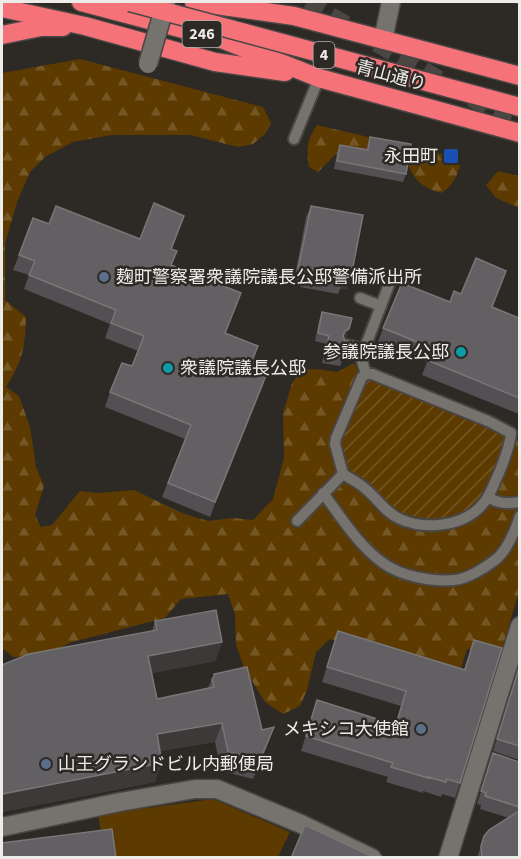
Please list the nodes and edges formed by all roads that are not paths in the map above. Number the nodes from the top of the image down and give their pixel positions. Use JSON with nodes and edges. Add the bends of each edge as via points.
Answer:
{"nodes":[{"id":1,"x":81,"y":2,"type":"edge"},
{"id":2,"x":130,"y":2,"type":"edge"},
{"id":3,"x":166,"y":2,"type":"edge"},
{"id":4,"x":194,"y":2,"type":"edge"},
{"id":5,"x":258,"y":2,"type":"edge"},
{"id":6,"x":392,"y":2,"type":"edge"},
{"id":7,"x":2,"y":8,"type":"edge"},
{"id":8,"x":294,"y":16,"type":"junction"},
{"id":9,"x":85,"y":26,"type":"junction"},
{"id":10,"x":2,"y":34,"type":"edge"},
{"id":11,"x":383,"y":40,"type":"junction"},
{"id":12,"x":148,"y":64,"type":"dead end"},
{"id":13,"x":519,"y":76,"type":"edge"},
{"id":14,"x":320,"y":78,"type":"junction"},
{"id":15,"x":519,"y":107,"type":"edge"},
{"id":16,"x":519,"y":133,"type":"edge"},
{"id":17,"x":294,"y":140,"type":"dead end"},
{"id":18,"x":390,"y":282,"type":"dead end"},
{"id":19,"x":360,"y":298,"type":"dead end"},
{"id":20,"x":381,"y":306,"type":"junction"},
{"id":21,"x":347,"y":345,"type":"edge"},
{"id":22,"x":364,"y":349,"type":"junction"},
{"id":23,"x":366,"y":374,"type":"junction"},
{"id":24,"x":515,"y":435,"type":"edge"},
{"id":25,"x":343,"y":474,"type":"junction"},
{"id":26,"x":323,"y":493,"type":"junction"},
{"id":27,"x":488,"y":496,"type":"junction"},
{"id":28,"x":519,"y":502,"type":"edge"},
{"id":29,"x":519,"y":516,"type":"edge"},
{"id":30,"x":297,"y":521,"type":"dead end"},
{"id":31,"x":519,"y":626,"type":"edge"},
{"id":32,"x":2,"y":827,"type":"edge"},
{"id":33,"x":372,"y":858,"type":"edge"},
{"id":34,"x":448,"y":858,"type":"edge"}],
"edges":[{"from":1,"to":14,"type":"highway","name":"青山通り","number":"246","via":[[221,39]]},
{"from":2,"to":15,"type":"highway","number":"4","bridge":true},
{"from":3,"to":12,"type":"street","bridge":true},
{"from":4,"to":8,"type":"highway","name":"青山通り","number":"246"},
{"from":5,"to":8,"type":"highway"},
{"from":6,"to":11,"type":"street"},
{"from":7,"to":9,"type":"highway"},
{"from":8,"to":11,"type":"highway","name":"青山通り","number":"246"},
{"from":9,"to":10,"type":"highway","via":[[41,27]]},
{"from":9,"to":14,"type":"highway","via":[[215,62]]},
{"from":11,"to":13,"type":"highway","name":"青山通り","number":"246"},
{"from":14,"to":16,"type":"highway","name":"青山通り","number":"246"},
{"from":14,"to":17,"type":"lane"},
{"from":18,"to":20,"type":"lane"},
{"from":19,"to":20,"type":"lane"},
{"from":20,"to":22,"type":"lane"},
{"from":21,"to":22,"type":"lane"},
{"from":22,"to":23,"type":"lane","via":[[361,363]]},
{"from":23,"to":24,"type":"lane"},
{"from":23,"to":25,"type":"lane","via":[[336,438]]},
{"from":24,"to":27,"type":"lane"},
{"from":25,"to":26,"type":"lane"},
{"from":25,"to":27,"type":"lane","via":[[363,486],[387,511],[416,523],[431,525],[458,520],[482,506]]},
{"from":26,"to":29,"type":"lane","via":[[358,539],[382,562],[416,577],[455,580],[474,573],[496,559]]},
{"from":26,"to":30,"type":"lane"},
{"from":27,"to":28,"type":"lane","via":[[505,504]]},
{"from":31,"to":34,"type":"street","via":[[485,757]]},
{"from":32,"to":33,"type":"street","via":[[120,801],[217,789]]}]}
